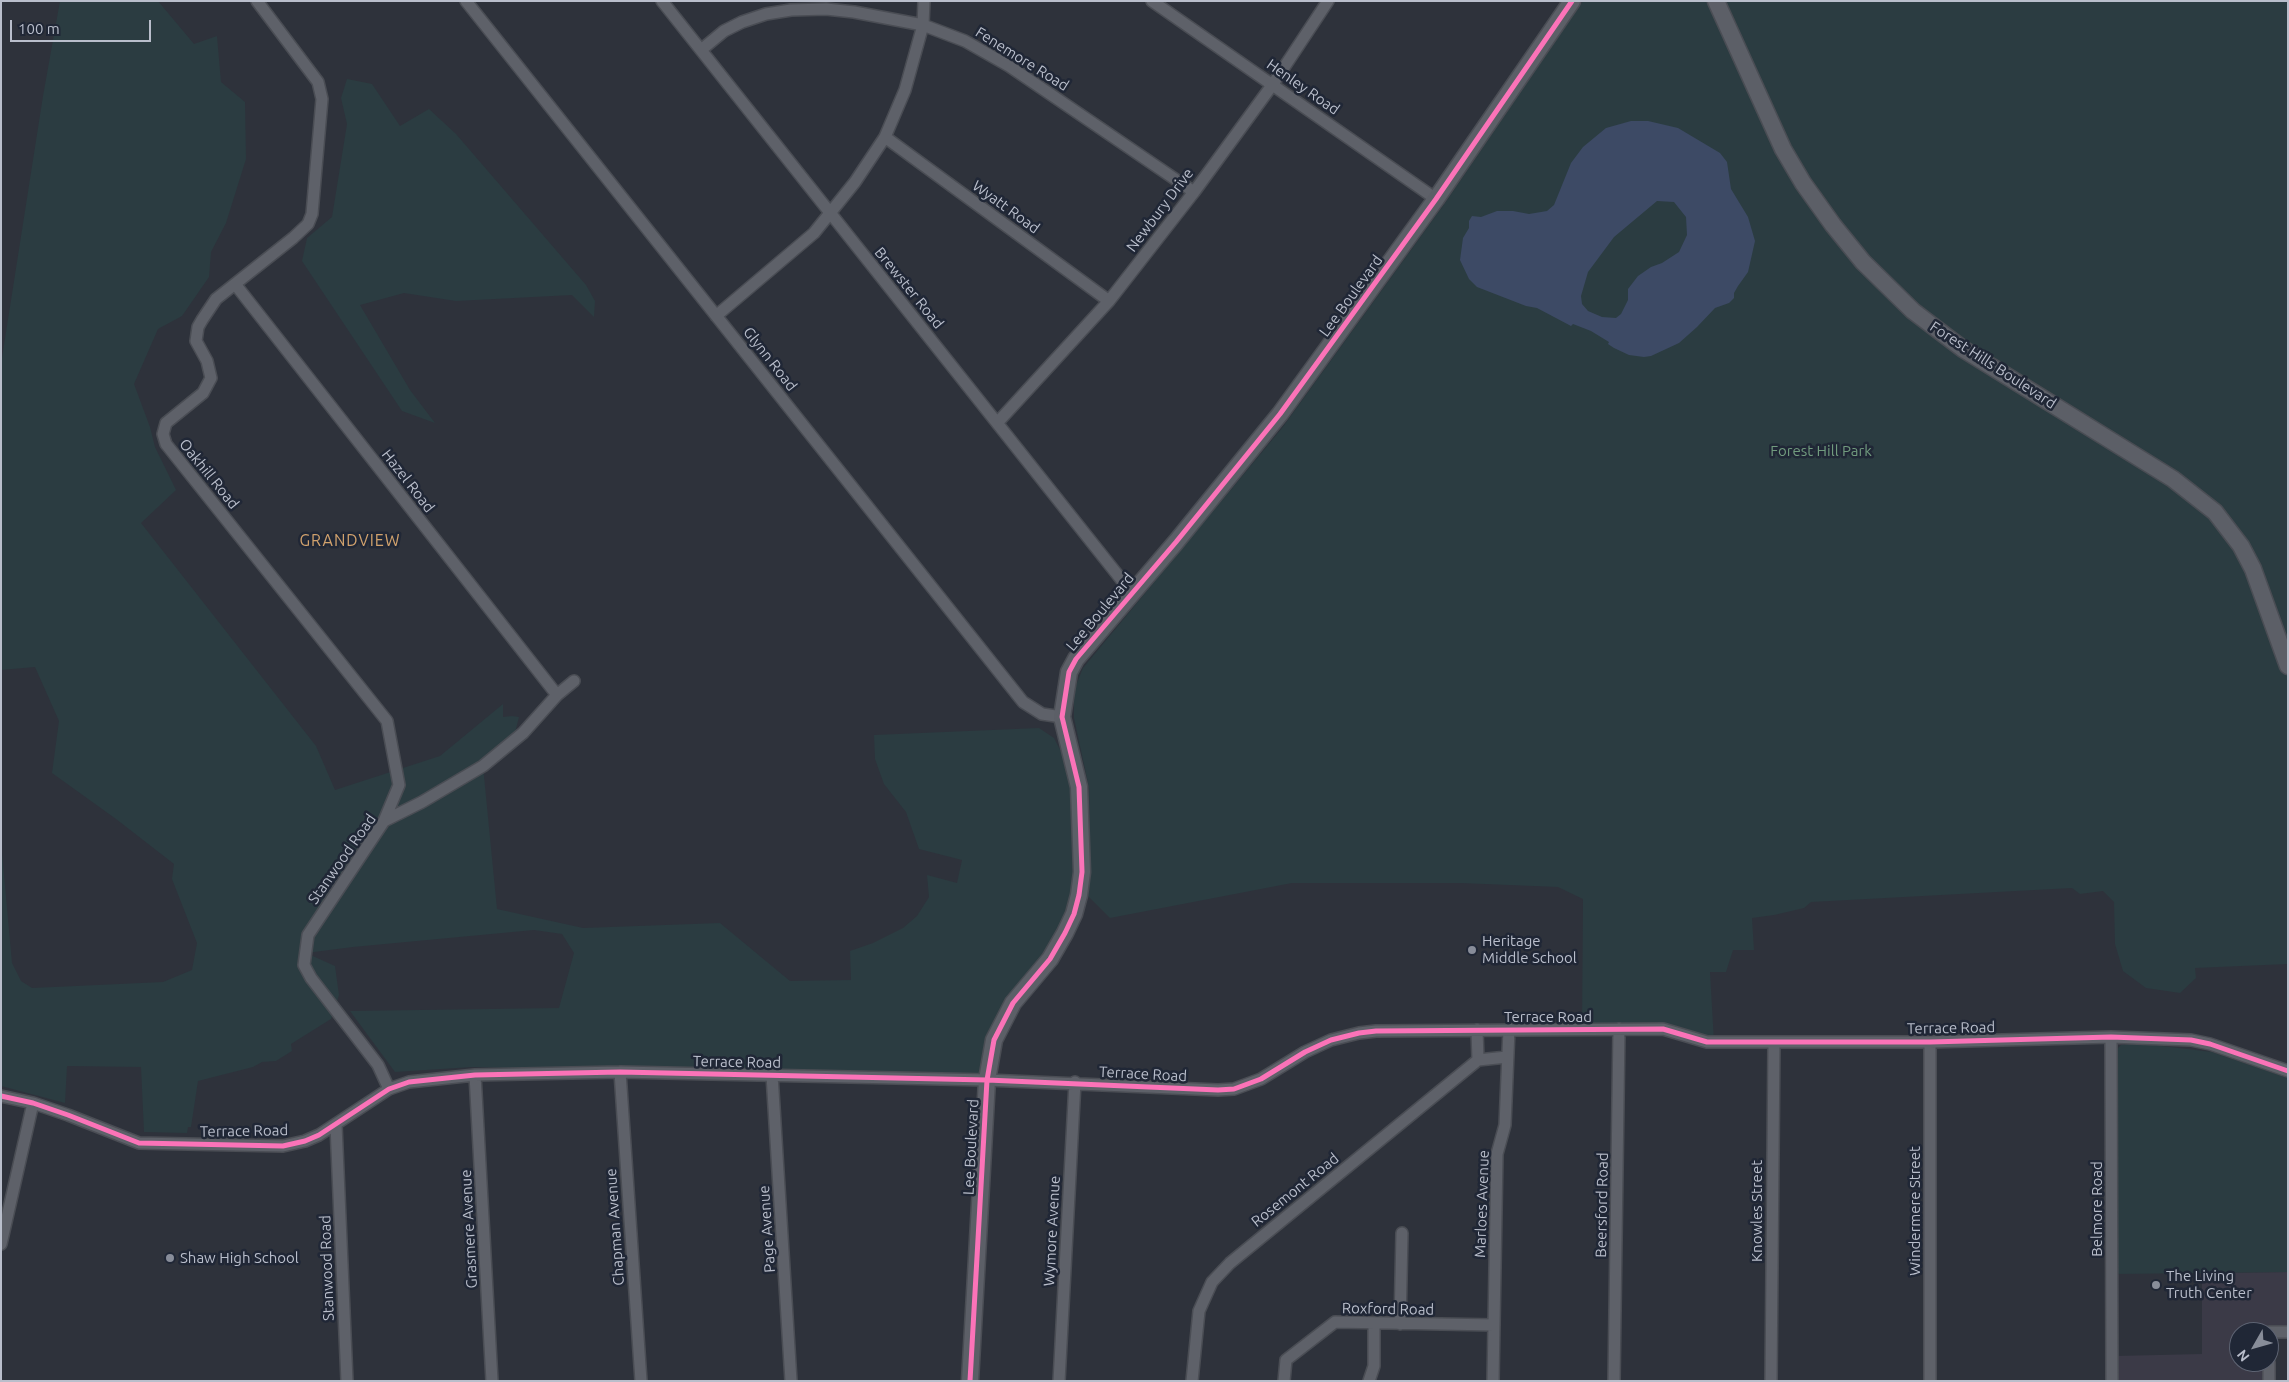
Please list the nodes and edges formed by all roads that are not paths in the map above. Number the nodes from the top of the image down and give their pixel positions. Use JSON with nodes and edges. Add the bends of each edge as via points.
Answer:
{"nodes":[{"id":1,"x":257,"y":1,"type":"edge"},
{"id":2,"x":466,"y":1,"type":"edge"},
{"id":3,"x":662,"y":1,"type":"edge"},
{"id":4,"x":924,"y":1,"type":"edge"},
{"id":5,"x":1152,"y":1,"type":"edge"},
{"id":6,"x":1328,"y":1,"type":"edge"},
{"id":7,"x":1572,"y":1,"type":"edge"},
{"id":8,"x":1716,"y":1,"type":"edge"},
{"id":9,"x":922,"y":25,"type":"junction"},
{"id":10,"x":701,"y":50,"type":"junction"},
{"id":11,"x":1273,"y":84,"type":"junction"},
{"id":12,"x":885,"y":138,"type":"junction"},
{"id":13,"x":1194,"y":192,"type":"junction"},
{"id":14,"x":1436,"y":199,"type":"junction"},
{"id":15,"x":831,"y":214,"type":"junction"},
{"id":16,"x":235,"y":284,"type":"junction"},
{"id":17,"x":1109,"y":301,"type":"junction"},
{"id":18,"x":716,"y":316,"type":"junction"},
{"id":19,"x":998,"y":422,"type":"junction"},
{"id":20,"x":1132,"y":593,"type":"junction"},
{"id":21,"x":2288,"y":666,"type":"edge"},
{"id":22,"x":574,"y":681,"type":"dead end"},
{"id":23,"x":557,"y":695,"type":"junction"},
{"id":24,"x":1062,"y":717,"type":"junction"},
{"id":25,"x":384,"y":821,"type":"junction"},
{"id":26,"x":1509,"y":1029,"type":"junction"},
{"id":27,"x":1619,"y":1029,"type":"junction"},
{"id":28,"x":1476,"y":1030,"type":"junction"},
{"id":29,"x":2111,"y":1037,"type":"junction"},
{"id":30,"x":1774,"y":1042,"type":"junction"},
{"id":31,"x":1930,"y":1042,"type":"junction"},
{"id":32,"x":1507,"y":1057,"type":"junction"},
{"id":33,"x":1478,"y":1060,"type":"junction"},
{"id":34,"x":2288,"y":1071,"type":"edge"},
{"id":35,"x":620,"y":1072,"type":"junction"},
{"id":36,"x":772,"y":1075,"type":"junction"},
{"id":37,"x":475,"y":1076,"type":"junction"},
{"id":38,"x":987,"y":1080,"type":"junction"},
{"id":39,"x":1074,"y":1082,"type":"junction"},
{"id":40,"x":389,"y":1089,"type":"junction"},
{"id":41,"x":1,"y":1096,"type":"edge"},
{"id":42,"x":33,"y":1103,"type":"junction"},
{"id":43,"x":336,"y":1125,"type":"junction"},
{"id":44,"x":1402,"y":1233,"type":"dead end"},
{"id":45,"x":1,"y":1244,"type":"edge"},
{"id":46,"x":1374,"y":1323,"type":"junction"},
{"id":47,"x":1400,"y":1324,"type":"junction"},
{"id":48,"x":1494,"y":1326,"type":"junction"},
{"id":49,"x":347,"y":1381,"type":"edge"},
{"id":50,"x":492,"y":1381,"type":"edge"},
{"id":51,"x":641,"y":1381,"type":"edge"},
{"id":52,"x":792,"y":1381,"type":"edge"},
{"id":53,"x":970,"y":1381,"type":"edge"},
{"id":54,"x":1059,"y":1381,"type":"edge"},
{"id":55,"x":1192,"y":1381,"type":"edge"},
{"id":56,"x":1284,"y":1381,"type":"edge"},
{"id":57,"x":1369,"y":1381,"type":"edge"},
{"id":58,"x":1493,"y":1381,"type":"edge"},
{"id":59,"x":1614,"y":1381,"type":"edge"},
{"id":60,"x":1771,"y":1381,"type":"edge"},
{"id":61,"x":1930,"y":1381,"type":"edge"},
{"id":62,"x":2112,"y":1381,"type":"edge"}],
"edges":[{"from":1,"to":16,"type":"street","name":"Oakhill Road","via":[[318,82],[322,100],[310,219],[293,238]]},
{"from":2,"to":18,"type":"street","name":"Glynn Road"},
{"from":3,"to":10,"type":"street","name":"Brewster Road"},
{"from":4,"to":9,"type":"street"},
{"from":5,"to":11,"type":"street","name":"Henley Road"},
{"from":6,"to":11,"type":"street","name":"Newbury Drive"},
{"from":7,"to":14,"type":"street","name":"Lee Boulevard"},
{"from":8,"to":21,"type":"street","name":"Forest Hills Boulevard","via":[[1793,166],[1863,262],[1913,312],[1963,349],[2173,479],[2215,512],[2241,546],[2252,569]]},
{"from":9,"to":10,"type":"street","name":"Fenemore Road","via":[[854,12],[791,10],[742,22],[724,31]]},
{"from":9,"to":12,"type":"street","via":[[905,90]]},
{"from":9,"to":13,"type":"street","name":"Fenemore Road","via":[[965,41],[1009,66]]},
{"from":10,"to":15,"type":"street","name":"Brewster Road"},
{"from":11,"to":13,"type":"street","name":"Newbury Drive"},
{"from":11,"to":14,"type":"street","name":"Henley Road"},
{"from":12,"to":15,"type":"street"},
{"from":12,"to":17,"type":"street","name":"Wyatt Road"},
{"from":13,"to":17,"type":"street","name":"Newbury Drive"},
{"from":14,"to":20,"type":"street","name":"Lee Boulevard","via":[[1280,414]]},
{"from":15,"to":18,"type":"street","via":[[784,260]]},
{"from":15,"to":19,"type":"street","name":"Brewster Road"},
{"from":16,"to":23,"type":"street","name":"Hazel Road"},
{"from":16,"to":25,"type":"street","name":"Oakhill Road","via":[[216,299],[198,327],[196,341],[208,361],[212,378],[203,393],[166,423],[166,444],[387,721],[399,785]]},
{"from":17,"to":19,"type":"street","name":"Newbury Drive"},
{"from":18,"to":24,"type":"street","name":"Glynn Road","via":[[1023,702],[1042,714]]},
{"from":19,"to":20,"type":"street","name":"Brewster Road"},
{"from":20,"to":24,"type":"street","name":"Lee Boulevard","via":[[1072,665],[1066,682]]},
{"from":22,"to":23,"type":"street","name":"Stanwood Road"},
{"from":23,"to":25,"type":"street","name":"Stanwood Road","via":[[523,733],[483,766]]},
{"from":24,"to":38,"type":"street","name":"Lee Boulevard","via":[[1079,788],[1082,872],[1079,895],[1074,914],[1050,959],[1003,1020],[994,1040]]},
{"from":25,"to":40,"type":"street","name":"Stanwood Road","via":[[308,935],[304,965],[378,1065]]},
{"from":26,"to":27,"type":"street","name":"Terrace Road"},
{"from":26,"to":28,"type":"street","name":"Terrace Road"},
{"from":26,"to":32,"type":"street","name":"Marloes Avenue"},
{"from":27,"to":30,"type":"street","name":"Terrace Road","via":[[1663,1029],[1707,1042]]},
{"from":27,"to":59,"type":"street","name":"Beersford Road"},
{"from":28,"to":33,"type":"street"},
{"from":28,"to":39,"type":"street","name":"Terrace Road","via":[[1376,1031],[1346,1036],[1318,1046],[1261,1079],[1234,1089],[1191,1090]]},
{"from":29,"to":31,"type":"street","name":"Terrace Road"},
{"from":29,"to":34,"type":"street","name":"Terrace Road","via":[[2191,1040]]},
{"from":29,"to":62,"type":"street","name":"Belmore Road"},
{"from":30,"to":31,"type":"street","name":"Terrace Road"},
{"from":30,"to":60,"type":"street","name":"Knowles Street"},
{"from":31,"to":61,"type":"street","name":"Windermere Street"},
{"from":32,"to":33,"type":"street"},
{"from":32,"to":48,"type":"street","name":"Marloes Avenue","via":[[1505,1125],[1497,1154]]},
{"from":33,"to":55,"type":"street","name":"Rosemont Road","via":[[1230,1263],[1212,1282],[1199,1311]]},
{"from":35,"to":36,"type":"street","name":"Terrace Road"},
{"from":35,"to":37,"type":"street","name":"Terrace Road"},
{"from":35,"to":51,"type":"street","name":"Chapman Avenue"},
{"from":36,"to":38,"type":"street","name":"Terrace Road"},
{"from":36,"to":52,"type":"street","name":"Page Avenue"},
{"from":37,"to":40,"type":"street","name":"Terrace Road","via":[[409,1082]]},
{"from":37,"to":50,"type":"street","name":"Grasmere Avenue"},
{"from":38,"to":39,"type":"street","name":"Terrace Road"},
{"from":38,"to":53,"type":"street","name":"Lee Boulevard"},
{"from":39,"to":54,"type":"street","name":"Wymore Avenue"},
{"from":40,"to":43,"type":"street","name":"Terrace Road"},
{"from":41,"to":42,"type":"street","name":"Terrace Road"},
{"from":42,"to":43,"type":"street","name":"Terrace Road","via":[[139,1143],[282,1146],[305,1141]]},
{"from":42,"to":45,"type":"street"},
{"from":43,"to":49,"type":"street","name":"Stanwood Road"},
{"from":44,"to":47,"type":"street"},
{"from":46,"to":47,"type":"street","name":"Roxford Road"},
{"from":46,"to":56,"type":"street","name":"Roxford Road","via":[[1332,1324],[1286,1360]]},
{"from":46,"to":57,"type":"street","via":[[1374,1366]]},
{"from":47,"to":48,"type":"street","name":"Roxford Road"},
{"from":48,"to":58,"type":"street","name":"Marloes Avenue"}]}
